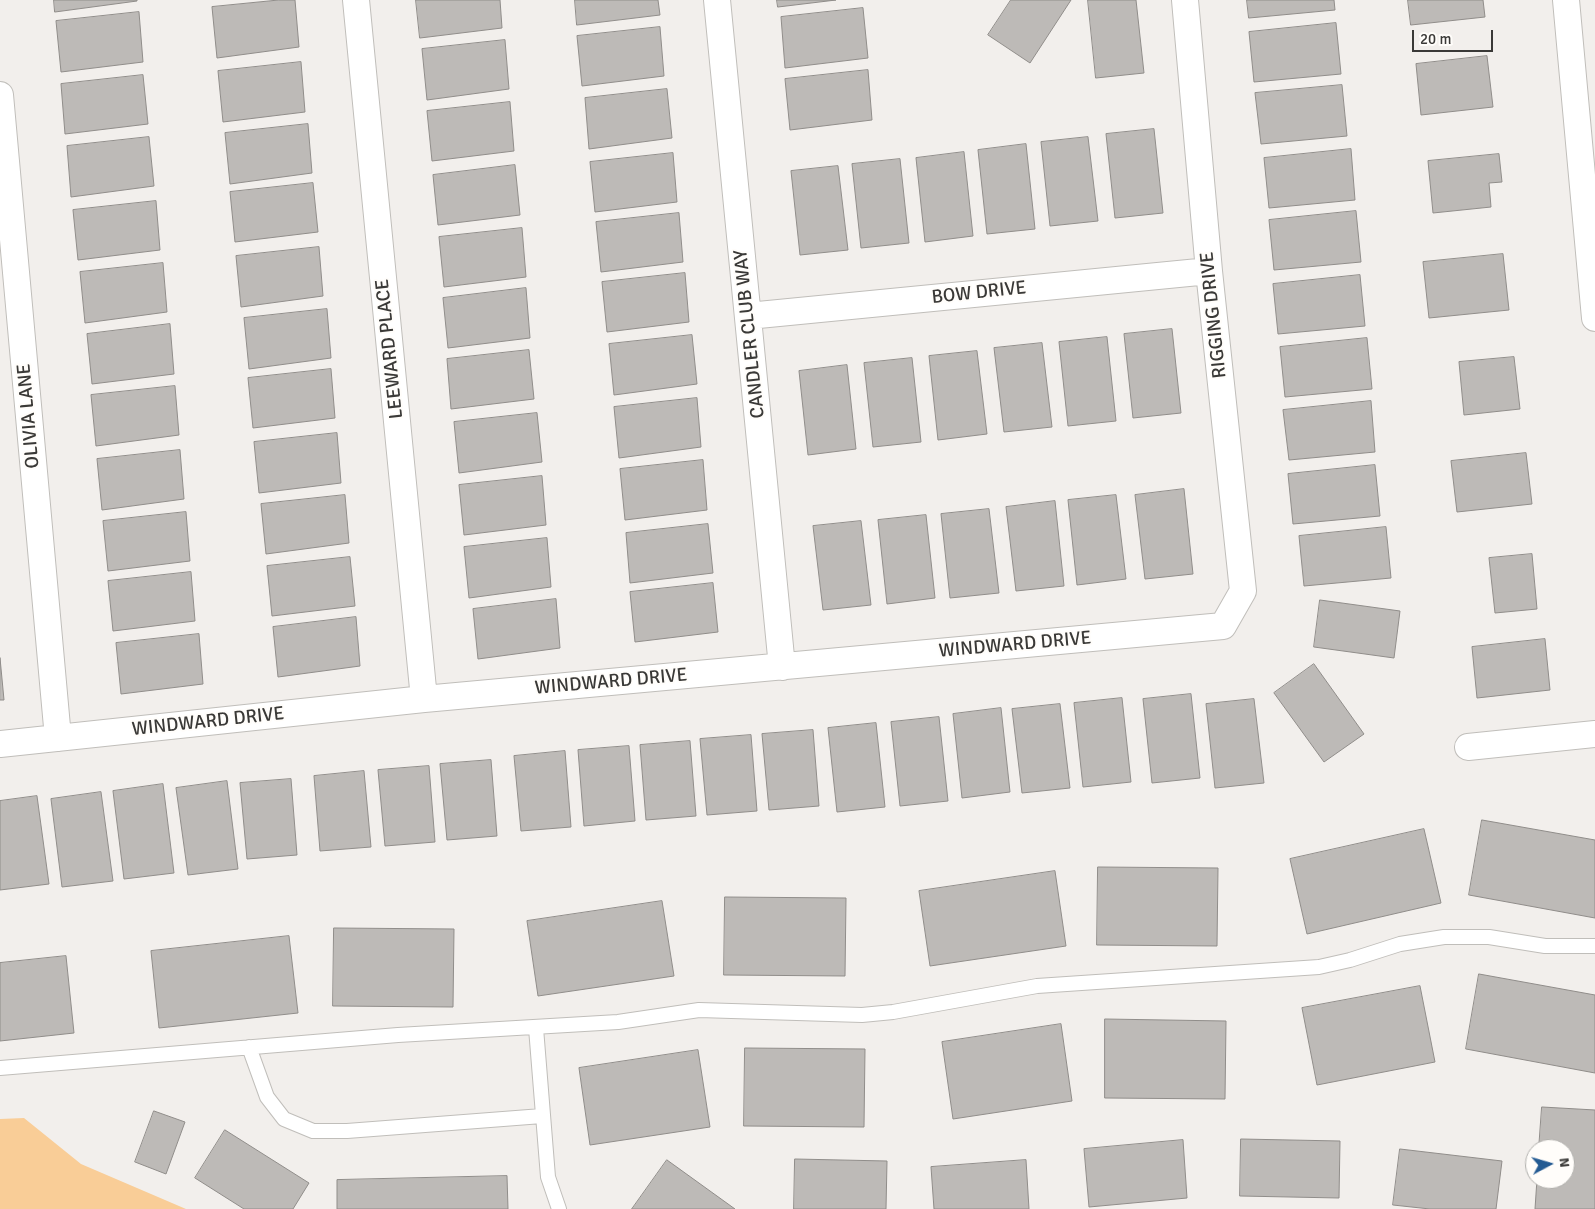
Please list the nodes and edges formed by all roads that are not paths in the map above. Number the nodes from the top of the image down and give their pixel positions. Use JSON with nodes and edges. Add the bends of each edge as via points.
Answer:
{"nodes":[{"id":1,"x":356,"y":0,"type":"edge"},
{"id":2,"x":717,"y":0,"type":"edge"},
{"id":3,"x":1185,"y":0,"type":"edge"},
{"id":4,"x":1566,"y":0,"type":"edge"},
{"id":5,"x":0,"y":95,"type":"edge"},
{"id":6,"x":1209,"y":271,"type":"junction"},
{"id":7,"x":748,"y":316,"type":"junction"},
{"id":8,"x":1595,"y":318,"type":"edge"},
{"id":9,"x":1223,"y":626,"type":"joint"},
{"id":10,"x":782,"y":667,"type":"junction"},
{"id":11,"x":424,"y":699,"type":"junction"},
{"id":12,"x":1595,"y":734,"type":"edge"},
{"id":13,"x":58,"y":738,"type":"junction"},
{"id":14,"x":0,"y":744,"type":"edge"},
{"id":15,"x":1468,"y":747,"type":"dead end"},
{"id":16,"x":1595,"y":946,"type":"edge"},
{"id":17,"x":536,"y":1028,"type":"junction"},
{"id":18,"x":249,"y":1047,"type":"junction"},
{"id":19,"x":0,"y":1068,"type":"edge"},
{"id":20,"x":542,"y":1116,"type":"junction"},
{"id":21,"x":559,"y":1209,"type":"edge"}],
"edges":[{"from":1,"to":11,"type":"street","name":"LEEWARD PLACE"},
{"from":2,"to":7,"type":"street","name":"CANDLER CLUB WAY"},
{"from":3,"to":6,"type":"street","name":"RIGGING DRIVE"},
{"from":4,"to":8,"type":"street"},
{"from":5,"to":13,"type":"street","name":"OLIVIA LANE"},
{"from":6,"to":7,"type":"street","name":"BOW DRIVE"},
{"from":6,"to":9,"type":"street","name":"RIGGING DRIVE","via":[[1243,591]]},
{"from":7,"to":10,"type":"street","name":"CANDLER CLUB WAY"},
{"from":9,"to":10,"type":"street","name":"WINDWARD DRIVE"},
{"from":10,"to":11,"type":"street","name":"WINDWARD DRIVE"},
{"from":11,"to":13,"type":"street","name":"WINDWARD DRIVE"},
{"from":12,"to":15,"type":"street"},
{"from":13,"to":14,"type":"street","name":"WINDWARD DRIVE"},
{"from":16,"to":17,"type":"lane","via":[[1544,946],[1489,937],[1444,937],[1400,944],[1319,967],[1037,986],[870,1014],[699,1010],[618,1022]]},
{"from":17,"to":18,"type":"lane"},
{"from":17,"to":20,"type":"lane"},
{"from":18,"to":19,"type":"lane"},
{"from":18,"to":20,"type":"lane","via":[[267,1097],[284,1119],[313,1131]]},
{"from":20,"to":21,"type":"lane","via":[[548,1177]]}]}
